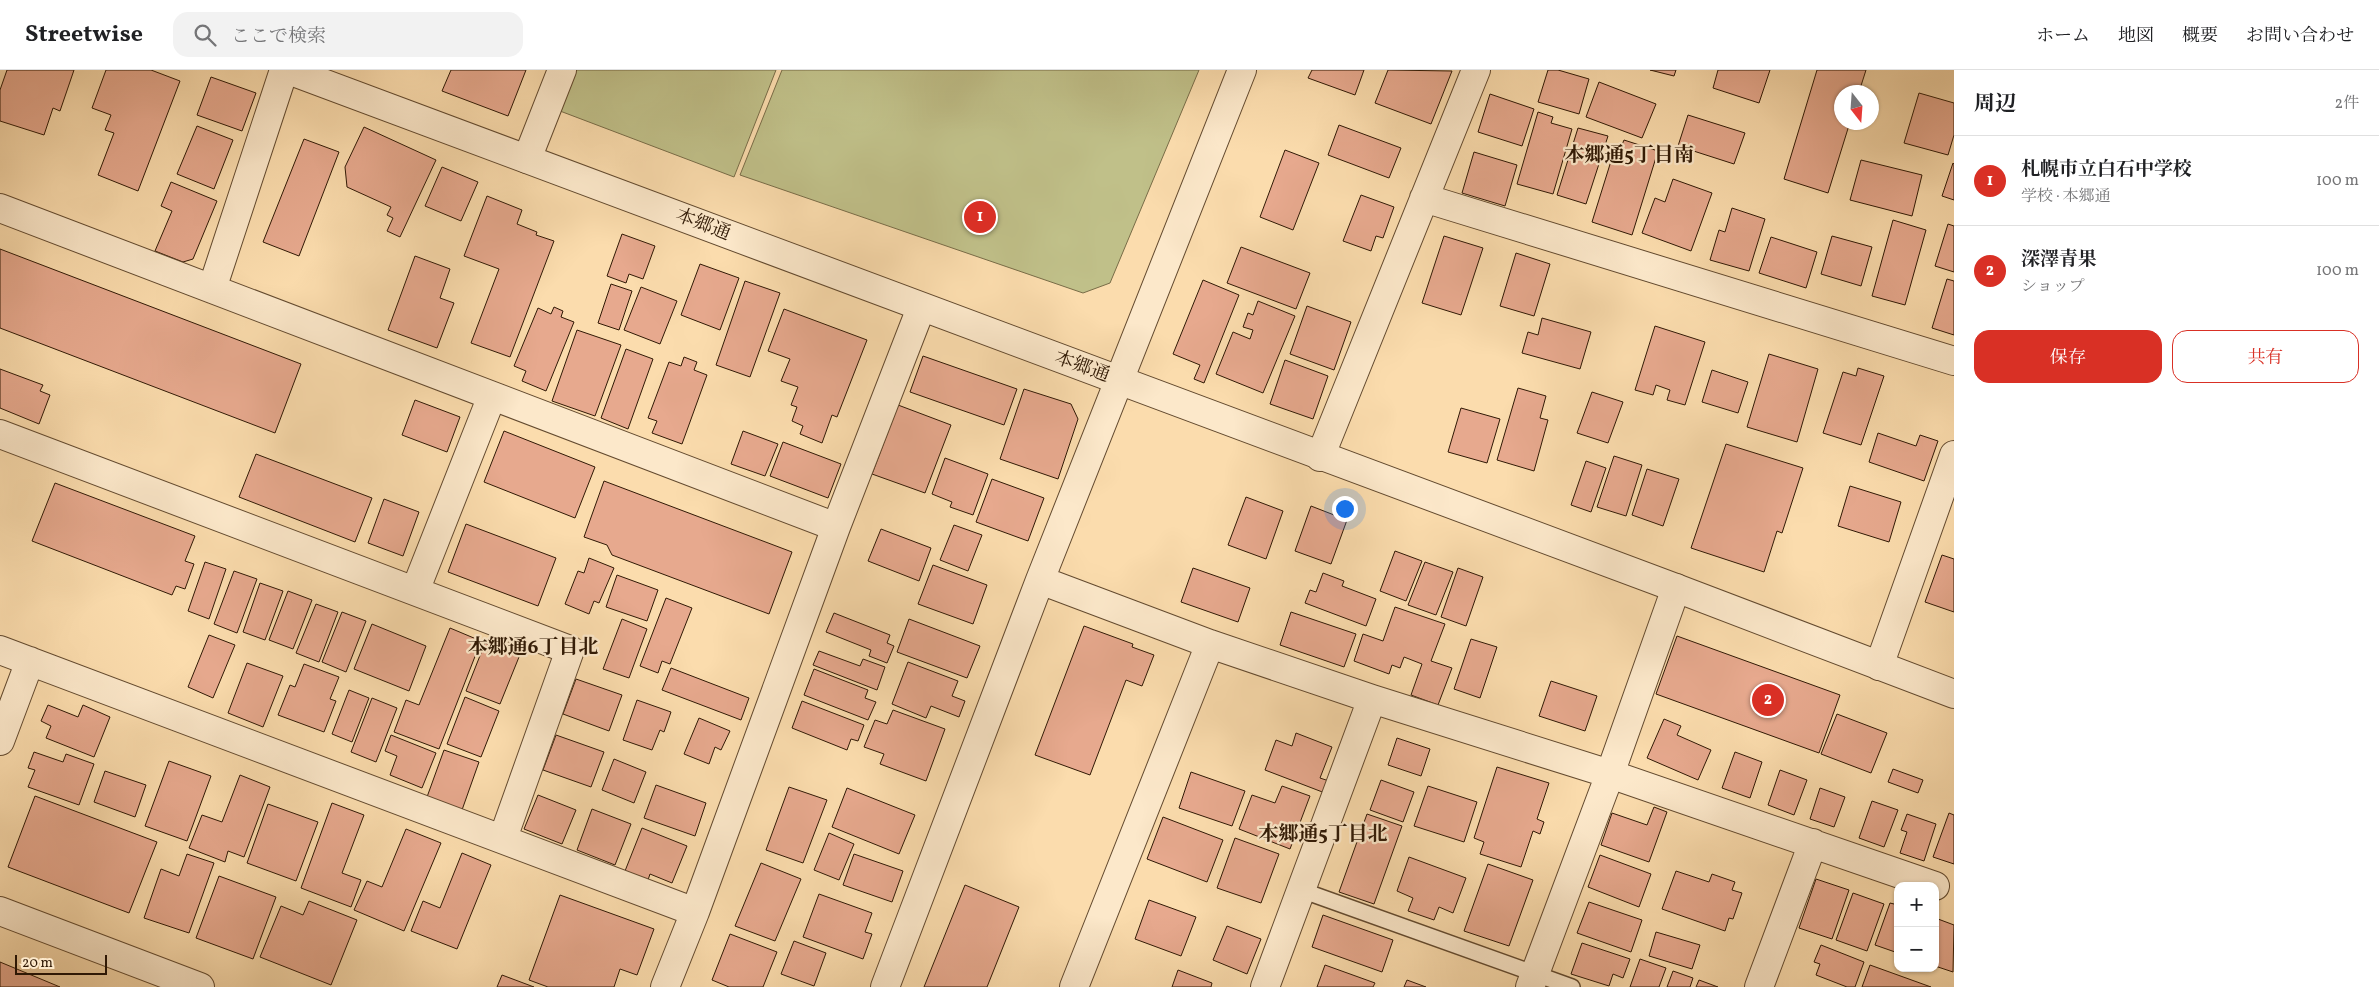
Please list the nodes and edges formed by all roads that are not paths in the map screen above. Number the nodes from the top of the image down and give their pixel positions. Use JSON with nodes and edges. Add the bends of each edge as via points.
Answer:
{"nodes":[{"id":1,"x":284,"y":70,"type":"edge"},
{"id":2,"x":288,"y":70,"type":"edge"},
{"id":3,"x":562,"y":70,"type":"edge"},
{"id":4,"x":1242,"y":70,"type":"edge"},
{"id":5,"x":1476,"y":70,"type":"edge"},
{"id":6,"x":527,"y":159,"type":"junction"},
{"id":7,"x":1424,"y":198,"type":"junction"},
{"id":8,"x":0,"y":208,"type":"edge"},
{"id":9,"x":212,"y":289,"type":"junction"},
{"id":10,"x":922,"y":308,"type":"junction"},
{"id":11,"x":1954,"y":361,"type":"edge"},
{"id":12,"x":1118,"y":380,"type":"junction"},
{"id":13,"x":492,"y":396,"type":"junction"},
{"id":14,"x":0,"y":434,"type":"edge"},
{"id":15,"x":1954,"y":455,"type":"edge"},
{"id":16,"x":1320,"y":457,"type":"junction"},
{"id":17,"x":836,"y":527,"type":"junction"},
{"id":18,"x":1040,"y":580,"type":"junction"},
{"id":19,"x":1676,"y":588,"type":"junction"},
{"id":20,"x":415,"y":591,"type":"junction"},
{"id":21,"x":1210,"y":644,"type":"junction"},
{"id":22,"x":0,"y":650,"type":"edge"},
{"id":23,"x":30,"y":661,"type":"junction"},
{"id":24,"x":1879,"y":666,"type":"junction"},
{"id":25,"x":1954,"y":694,"type":"edge"},
{"id":26,"x":1372,"y":699,"type":"junction"},
{"id":27,"x":0,"y":741,"type":"edge"},
{"id":28,"x":1610,"y":774,"type":"junction"},
{"id":29,"x":503,"y":838,"type":"junction"},
{"id":30,"x":1813,"y":843,"type":"junction"},
{"id":31,"x":1924,"y":882,"type":"edge"},
{"id":32,"x":1939,"y":887,"type":"edge"},
{"id":33,"x":1301,"y":890,"type":"junction"},
{"id":34,"x":1954,"y":892,"type":"edge"},
{"id":35,"x":0,"y":911,"type":"edge"},
{"id":36,"x":694,"y":912,"type":"junction"},
{"id":37,"x":1532,"y":981,"type":"edge"},
{"id":38,"x":200,"y":987,"type":"edge"},
{"id":39,"x":665,"y":987,"type":"edge"},
{"id":40,"x":885,"y":987,"type":"edge"},
{"id":41,"x":1074,"y":987,"type":"edge"},
{"id":42,"x":1265,"y":987,"type":"edge"},
{"id":43,"x":1572,"y":987,"type":"edge"},
{"id":44,"x":1759,"y":987,"type":"edge"}],
"edges":[{"from":1,"to":9,"type":"street"},
{"from":2,"to":6,"type":"street","name":"本郷通"},
{"from":3,"to":6,"type":"street"},
{"from":4,"to":12,"type":"street"},
{"from":5,"to":7,"type":"street"},
{"from":6,"to":10,"type":"street","name":"本郷通"},
{"from":7,"to":11,"type":"street"},
{"from":7,"to":16,"type":"street"},
{"from":8,"to":9,"type":"street"},
{"from":9,"to":13,"type":"street"},
{"from":10,"to":12,"type":"street","name":"本郷通"},
{"from":10,"to":17,"type":"street"},
{"from":12,"to":16,"type":"street","name":"本郷通"},
{"from":12,"to":18,"type":"street"},
{"from":13,"to":17,"type":"street"},
{"from":13,"to":20,"type":"street"},
{"from":14,"to":20,"type":"street"},
{"from":15,"to":24,"type":"street"},
{"from":16,"to":19,"type":"street","name":"本郷通"},
{"from":17,"to":36,"type":"street"},
{"from":18,"to":21,"type":"street"},
{"from":18,"to":40,"type":"street"},
{"from":19,"to":24,"type":"street","name":"本郷通"},
{"from":19,"to":28,"type":"street"},
{"from":20,"to":29,"type":"street","via":[[570,650]]},
{"from":21,"to":26,"type":"street"},
{"from":21,"to":41,"type":"street"},
{"from":22,"to":23,"type":"street"},
{"from":23,"to":27,"type":"street"},
{"from":23,"to":29,"type":"street"},
{"from":24,"to":25,"type":"street","name":"本郷通"},
{"from":26,"to":28,"type":"street"},
{"from":26,"to":33,"type":"street"},
{"from":28,"to":30,"type":"street"},
{"from":28,"to":37,"type":"street"},
{"from":29,"to":36,"type":"street"},
{"from":30,"to":31,"type":"street"},
{"from":30,"to":44,"type":"street"},
{"from":32,"to":34,"type":"street"},
{"from":33,"to":37,"type":"lane"},
{"from":33,"to":42,"type":"street"},
{"from":35,"to":38,"type":"street"},
{"from":36,"to":39,"type":"street"},
{"from":37,"to":43,"type":"lane"}]}
